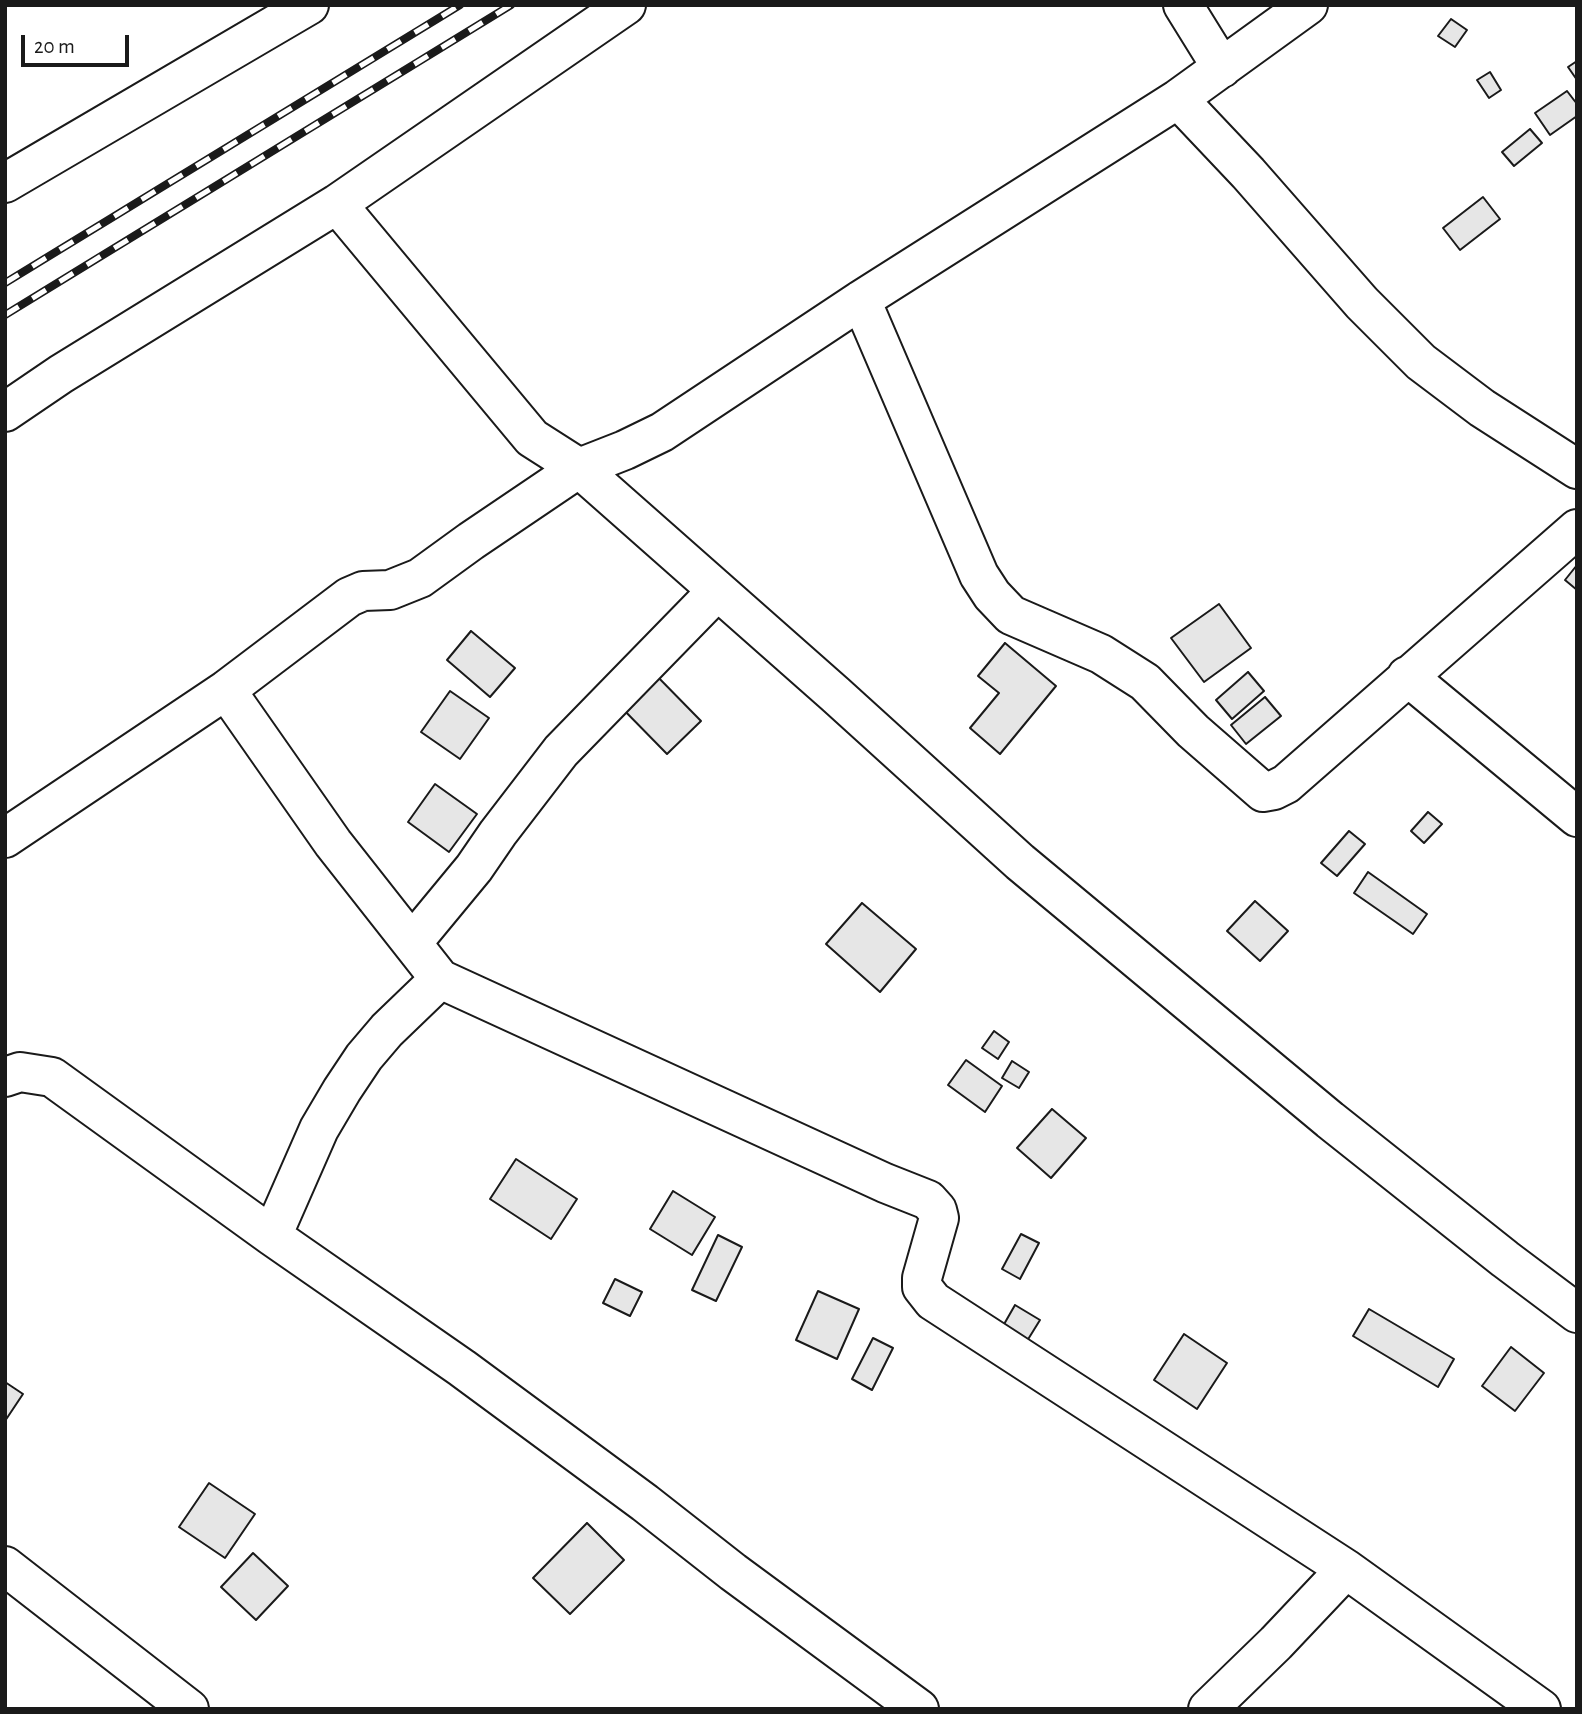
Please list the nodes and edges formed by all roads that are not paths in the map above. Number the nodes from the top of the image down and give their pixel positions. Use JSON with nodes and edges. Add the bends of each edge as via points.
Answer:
{"nodes":[{"id":1,"x":309,"y":5,"type":"edge"},
{"id":2,"x":626,"y":5,"type":"edge"},
{"id":3,"x":1183,"y":5,"type":"edge"},
{"id":4,"x":1308,"y":5,"type":"edge"},
{"id":5,"x":1222,"y":68,"type":"junction"},
{"id":6,"x":1178,"y":99,"type":"junction"},
{"id":7,"x":5,"y":183,"type":"edge"},
{"id":8,"x":337,"y":204,"type":"junction"},
{"id":9,"x":861,"y":300,"type":"junction"},
{"id":10,"x":5,"y":412,"type":"edge"},
{"id":11,"x":579,"y":468,"type":"junction"},
{"id":12,"x":1577,"y":469,"type":"edge"},
{"id":13,"x":1577,"y":529,"type":"edge"},
{"id":14,"x":717,"y":591,"type":"junction"},
{"id":15,"x":1407,"y":676,"type":"junction"},
{"id":16,"x":226,"y":690,"type":"junction"},
{"id":17,"x":1577,"y":817,"type":"edge"},
{"id":18,"x":5,"y":838,"type":"edge"},
{"id":19,"x":412,"y":943,"type":"junction"},
{"id":20,"x":440,"y":979,"type":"junction"},
{"id":21,"x":5,"y":1077,"type":"edge"},
{"id":22,"x":272,"y":1236,"type":"junction"},
{"id":23,"x":1577,"y":1313,"type":"edge"},
{"id":24,"x":5,"y":1566,"type":"edge"},
{"id":25,"x":1346,"y":1569,"type":"junction"},
{"id":26,"x":189,"y":1709,"type":"edge"},
{"id":27,"x":919,"y":1709,"type":"edge"},
{"id":28,"x":1208,"y":1709,"type":"edge"},
{"id":29,"x":1541,"y":1709,"type":"edge"}],
"edges":[{"from":1,"to":7,"type":"street"},
{"from":2,"to":8,"type":"street"},
{"from":3,"to":5,"type":"street"},
{"from":4,"to":5,"type":"street"},
{"from":5,"to":6,"type":"street"},
{"from":6,"to":9,"type":"street"},
{"from":6,"to":12,"type":"street","via":[[1420,362]]},
{"from":8,"to":10,"type":"street"},
{"from":8,"to":11,"type":"street","via":[[532,438]]},
{"from":9,"to":11,"type":"street","via":[[662,432]]},
{"from":9,"to":15,"type":"street","via":[[979,575],[992,595],[1012,615],[1101,654],[1145,682],[1263,792],[1286,784]]},
{"from":11,"to":14,"type":"street"},
{"from":11,"to":16,"type":"street","via":[[420,578],[390,590],[363,591],[349,597]]},
{"from":13,"to":15,"type":"street"},
{"from":14,"to":19,"type":"street","via":[[561,751]]},
{"from":14,"to":23,"type":"street","via":[[1020,862],[1330,1120]]},
{"from":15,"to":17,"type":"street"},
{"from":16,"to":18,"type":"street"},
{"from":16,"to":19,"type":"street","via":[[333,844]]},
{"from":19,"to":20,"type":"street"},
{"from":20,"to":22,"type":"street","via":[[387,1030],[342,1090],[319,1129]]},
{"from":20,"to":25,"type":"street","via":[[928,1200],[939,1219],[922,1287],[933,1301]]},
{"from":21,"to":22,"type":"street","via":[[20,1072],[52,1077]]},
{"from":22,"to":27,"type":"street","via":[[462,1368]]},
{"from":24,"to":26,"type":"street"},
{"from":25,"to":28,"type":"street"},
{"from":25,"to":29,"type":"street"}]}
